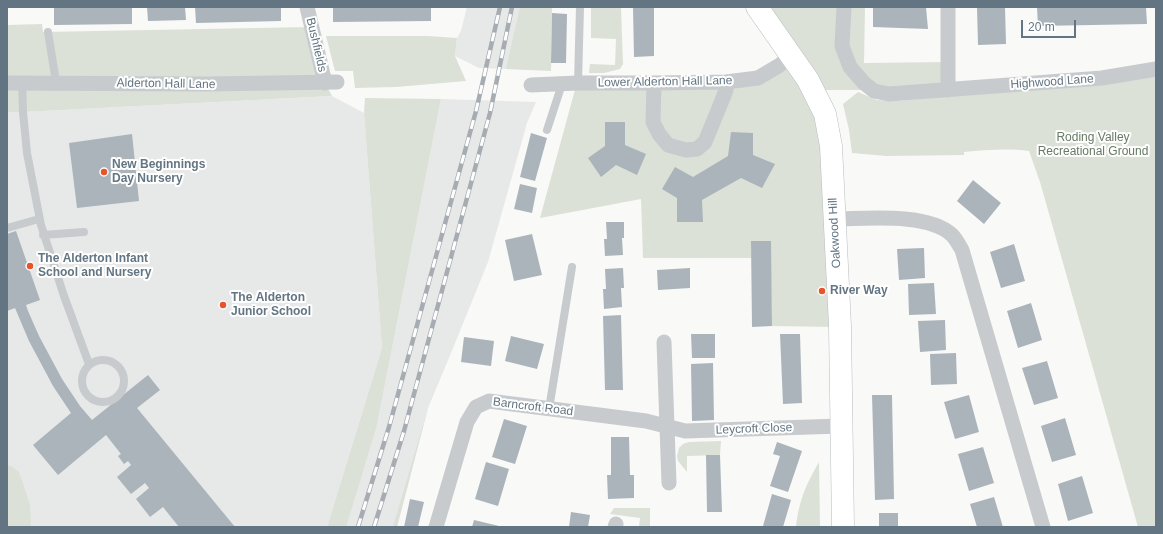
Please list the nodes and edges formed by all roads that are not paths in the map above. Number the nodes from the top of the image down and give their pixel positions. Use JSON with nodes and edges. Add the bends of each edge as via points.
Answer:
{"nodes":[{"id":1,"x":308,"y":7,"type":"edge"},
{"id":2,"x":580,"y":7,"type":"edge"},
{"id":3,"x":757,"y":7,"type":"edge"},
{"id":4,"x":844,"y":7,"type":"edge"},
{"id":5,"x":948,"y":7,"type":"edge"},
{"id":6,"x":48,"y":32,"type":"dead end"},
{"id":7,"x":791,"y":55,"type":"junction"},
{"id":8,"x":1156,"y":70,"type":"edge"},
{"id":9,"x":22,"y":82,"type":"junction"},
{"id":10,"x":56,"y":82,"type":"junction"},
{"id":11,"x":331,"y":82,"type":"joint"},
{"id":12,"x":726,"y":82,"type":"junction"},
{"id":13,"x":7,"y":83,"type":"edge"},
{"id":14,"x":578,"y":83,"type":"junction"},
{"id":15,"x":654,"y":83,"type":"junction"},
{"id":16,"x":562,"y":84,"type":"junction"},
{"id":17,"x":531,"y":85,"type":"dead end"},
{"id":18,"x":948,"y":90,"type":"junction"},
{"id":19,"x":547,"y":130,"type":"dead end"},
{"id":20,"x":39,"y":219,"type":"junction"},
{"id":21,"x":834,"y":219,"type":"junction"},
{"id":22,"x":7,"y":228,"type":"edge"},
{"id":23,"x":84,"y":232,"type":"dead end"},
{"id":24,"x":43,"y":235,"type":"junction"},
{"id":25,"x":572,"y":267,"type":"dead end"},
{"id":26,"x":664,"y":342,"type":"dead end"},
{"id":27,"x":89,"y":364,"type":"junction"},
{"id":28,"x":549,"y":409,"type":"junction"},
{"id":29,"x":668,"y":426,"type":"junction"},
{"id":30,"x":841,"y":426,"type":"junction"},
{"id":31,"x":669,"y":482,"type":"dead end"},
{"id":32,"x":436,"y":527,"type":"edge"},
{"id":33,"x":843,"y":527,"type":"edge"},
{"id":34,"x":1043,"y":527,"type":"edge"}],
"edges":[{"from":1,"to":11,"type":"street","name":"Bushfields","via":[[311,27]]},
{"from":2,"to":14,"type":"lane"},
{"from":3,"to":7,"type":"street","name":"Oakwood Hill"},
{"from":4,"to":18,"type":"street","name":"Highwood Lane","via":[[842,46],[850,67],[874,91],[889,94]]},
{"from":5,"to":18,"type":"street"},
{"from":6,"to":10,"type":"lane"},
{"from":7,"to":12,"type":"street","name":"Lower Alderton Hall Lane","via":[[758,78]]},
{"from":7,"to":21,"type":"street","name":"Oakwood Hill","via":[[808,80],[825,114],[831,146]]},
{"from":8,"to":18,"type":"street","name":"Highwood Lane","via":[[1102,78]]},
{"from":9,"to":10,"type":"street","name":"Alderton Hall Lane"},
{"from":9,"to":13,"type":"street","name":"Alderton Hall Lane"},
{"from":9,"to":20,"type":"lane","via":[[27,153]]},
{"from":10,"to":11,"type":"street","name":"Alderton Hall Lane"},
{"from":12,"to":15,"type":"street","name":"Lower Alderton Hall Lane"},
{"from":12,"to":15,"type":"street","via":[[726,90],[705,142],[697,149],[686,150],[668,145],[653,122]]},
{"from":14,"to":15,"type":"street","name":"Lower Alderton Hall Lane"},
{"from":14,"to":16,"type":"street","name":"Lower Alderton Hall Lane"},
{"from":16,"to":17,"type":"street","name":"Lower Alderton Hall Lane"},
{"from":16,"to":19,"type":"lane"},
{"from":20,"to":22,"type":"lane"},
{"from":20,"to":24,"type":"lane"},
{"from":21,"to":30,"type":"street","name":"Oakwood Hill"},
{"from":21,"to":34,"type":"street","via":[[909,219],[926,222],[951,234],[962,250]]},
{"from":23,"to":24,"type":"lane"},
{"from":24,"to":27,"type":"lane"},
{"from":25,"to":28,"type":"lane"},
{"from":26,"to":29,"type":"street"},
{"from":27,"to":27,"type":"lane","via":[[96,360],[110,360],[121,369],[124,383],[122,390],[112,401],[96,401],[84,392],[82,377]]},
{"from":28,"to":29,"type":"street","name":"Barncroft Road","via":[[646,420]]},
{"from":28,"to":32,"type":"street","name":"Barncroft Road","via":[[489,401],[476,407],[467,422]]},
{"from":29,"to":30,"type":"street","name":"Leycroft Close","via":[[685,431]]},
{"from":29,"to":31,"type":"street"},
{"from":30,"to":33,"type":"street","name":"Oakwood Hill"}]}
